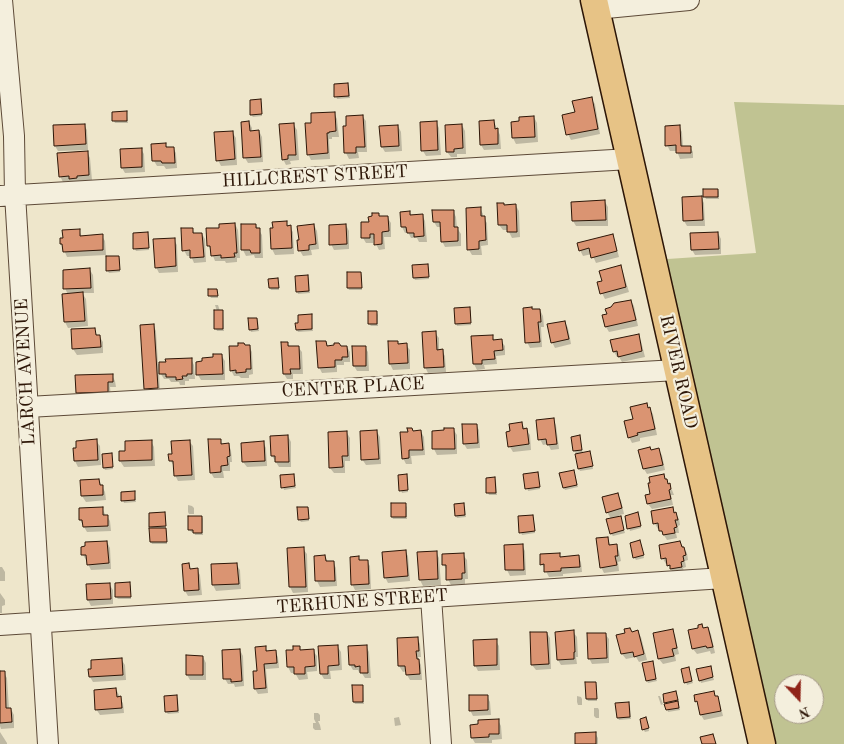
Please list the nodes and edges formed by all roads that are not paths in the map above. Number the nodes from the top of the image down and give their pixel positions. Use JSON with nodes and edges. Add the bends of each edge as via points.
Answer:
{"nodes":[{"id":1,"x":2,"y":0,"type":"edge"},
{"id":2,"x":689,"y":0,"type":"edge"},
{"id":3,"x":595,"y":5,"type":"edge"},
{"id":4,"x":630,"y":159,"type":"junction"},
{"id":5,"x":7,"y":195,"type":"edge"},
{"id":6,"x":677,"y":370,"type":"junction"},
{"id":7,"x":28,"y":407,"type":"junction"},
{"id":8,"x":724,"y":578,"type":"junction"},
{"id":9,"x":431,"y":597,"type":"junction"},
{"id":10,"x":41,"y":622,"type":"junction"},
{"id":11,"x":0,"y":625,"type":"edge"},
{"id":12,"x":48,"y":744,"type":"edge"},
{"id":13,"x":441,"y":744,"type":"edge"},
{"id":14,"x":762,"y":744,"type":"edge"}],
"edges":[{"from":1,"to":5,"type":"street","name":"LARCH AVENUE","via":[[14,136]]},
{"from":2,"to":3,"type":"street"},
{"from":3,"to":4,"type":"main road","name":"RIVER ROAD"},
{"from":4,"to":5,"type":"street","name":"HILLCREST STREET"},
{"from":4,"to":6,"type":"main road","name":"RIVER ROAD"},
{"from":5,"to":7,"type":"street","name":"LARCH AVENUE"},
{"from":6,"to":7,"type":"street","name":"CENTER PLACE"},
{"from":6,"to":8,"type":"main road","name":"RIVER ROAD"},
{"from":7,"to":10,"type":"street","name":"LARCH AVENUE"},
{"from":8,"to":9,"type":"street","name":"TERHUNE STREET"},
{"from":8,"to":14,"type":"main road","name":"RIVER ROAD"},
{"from":9,"to":10,"type":"street","name":"TERHUNE STREET"},
{"from":9,"to":13,"type":"street"},
{"from":10,"to":11,"type":"street","name":"TERHUNE STREET"},
{"from":10,"to":12,"type":"street","name":"LARCH AVENUE"}]}
